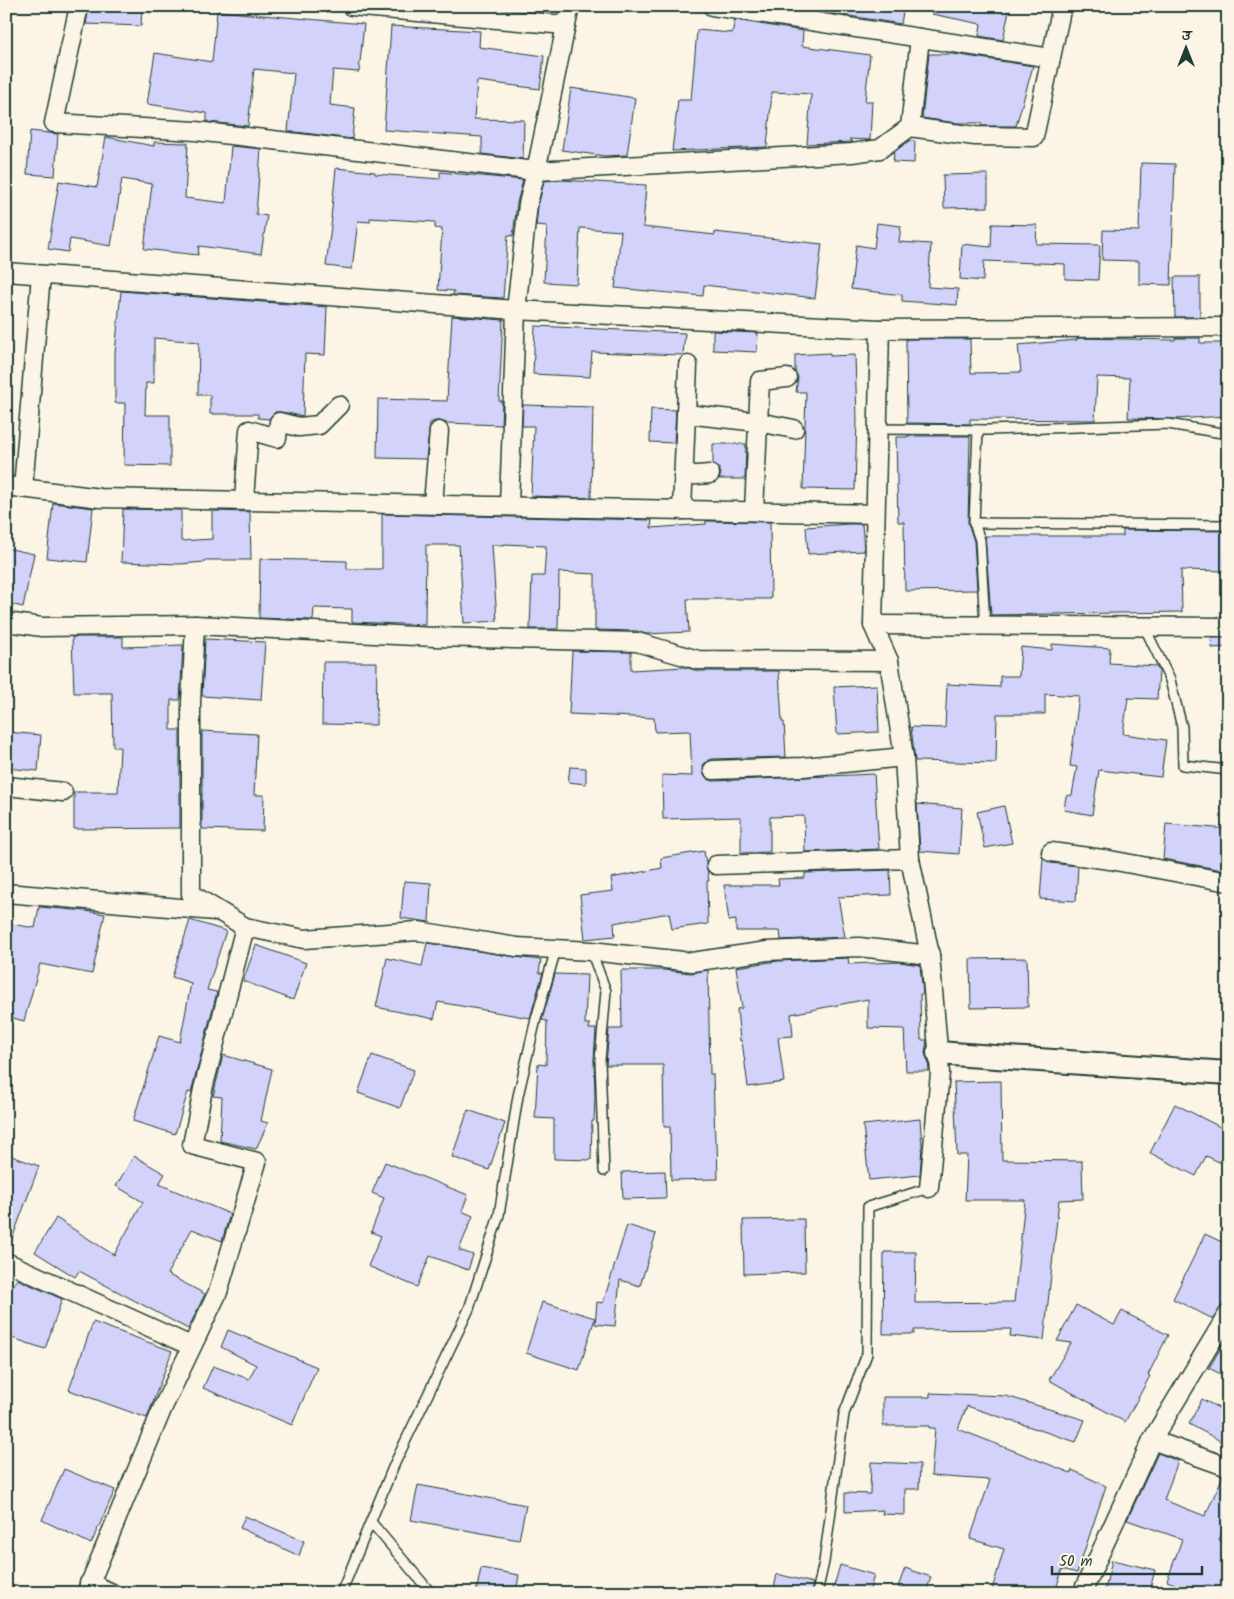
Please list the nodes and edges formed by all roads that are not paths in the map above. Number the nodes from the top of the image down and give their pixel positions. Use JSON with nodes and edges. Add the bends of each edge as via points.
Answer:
{"nodes":[{"id":1,"x":79,"y":6,"type":"edge"},
{"id":2,"x":351,"y":6,"type":"edge"},
{"id":3,"x":570,"y":6,"type":"edge"},
{"id":4,"x":712,"y":6,"type":"edge"},
{"id":5,"x":1062,"y":6,"type":"edge"},
{"id":6,"x":566,"y":25,"type":"junction"},
{"id":7,"x":920,"y":38,"type":"junction"},
{"id":8,"x":1051,"y":58,"type":"junction"},
{"id":9,"x":910,"y":127,"type":"junction"},
{"id":10,"x":536,"y":171,"type":"junction"},
{"id":11,"x":6,"y":272,"type":"edge"},
{"id":12,"x":41,"y":275,"type":"junction"},
{"id":13,"x":516,"y":310,"type":"junction"},
{"id":14,"x":1228,"y":327,"type":"edge"},
{"id":15,"x":880,"y":329,"type":"junction"},
{"id":16,"x":688,"y":365,"type":"dead end"},
{"id":17,"x":787,"y":378,"type":"dead end"},
{"id":18,"x":339,"y":405,"type":"dead end"},
{"id":19,"x":686,"y":414,"type":"junction"},
{"id":20,"x":758,"y":422,"type":"junction"},
{"id":21,"x":794,"y":429,"type":"dead end"},
{"id":22,"x":878,"y":429,"type":"junction"},
{"id":23,"x":978,"y":430,"type":"junction"},
{"id":24,"x":439,"y":431,"type":"dead end"},
{"id":25,"x":1228,"y":434,"type":"edge"},
{"id":26,"x":710,"y":474,"type":"dead end"},
{"id":27,"x":683,"y":476,"type":"junction"},
{"id":28,"x":15,"y":487,"type":"edge"},
{"id":29,"x":244,"y":500,"type":"junction"},
{"id":30,"x":433,"y":504,"type":"junction"},
{"id":31,"x":509,"y":506,"type":"junction"},
{"id":32,"x":682,"y":510,"type":"junction"},
{"id":33,"x":754,"y":512,"type":"junction"},
{"id":34,"x":875,"y":514,"type":"junction"},
{"id":35,"x":974,"y":523,"type":"junction"},
{"id":36,"x":1228,"y":525,"type":"edge"},
{"id":37,"x":6,"y":622,"type":"edge"},
{"id":38,"x":874,"y":624,"type":"junction"},
{"id":39,"x":984,"y":624,"type":"junction"},
{"id":40,"x":195,"y":625,"type":"junction"},
{"id":41,"x":1143,"y":626,"type":"junction"},
{"id":42,"x":1228,"y":627,"type":"edge"},
{"id":43,"x":889,"y":662,"type":"junction"},
{"id":44,"x":904,"y":757,"type":"junction"},
{"id":45,"x":713,"y":770,"type":"dead end"},
{"id":46,"x":1228,"y":770,"type":"edge"},
{"id":47,"x":6,"y":786,"type":"edge"},
{"id":48,"x":64,"y":792,"type":"dead end"},
{"id":49,"x":1051,"y":852,"type":"dead end"},
{"id":50,"x":910,"y":859,"type":"junction"},
{"id":51,"x":716,"y":865,"type":"dead end"},
{"id":52,"x":1228,"y":882,"type":"edge"},
{"id":53,"x":6,"y":893,"type":"edge"},
{"id":54,"x":218,"y":911,"type":"junction"},
{"id":55,"x":245,"y":927,"type":"junction"},
{"id":56,"x":556,"y":949,"type":"junction"},
{"id":57,"x":591,"y":951,"type":"junction"},
{"id":58,"x":930,"y":955,"type":"junction"},
{"id":59,"x":938,"y":1053,"type":"junction"},
{"id":60,"x":1228,"y":1073,"type":"edge"},
{"id":61,"x":604,"y":1172,"type":"dead end"},
{"id":62,"x":929,"y":1188,"type":"joint"},
{"id":63,"x":6,"y":1262,"type":"edge"},
{"id":64,"x":1228,"y":1314,"type":"edge"},
{"id":65,"x":191,"y":1346,"type":"junction"},
{"id":66,"x":1152,"y":1440,"type":"junction"},
{"id":67,"x":1228,"y":1467,"type":"edge"},
{"id":68,"x":371,"y":1522,"type":"junction"},
{"id":69,"x":87,"y":1588,"type":"edge"},
{"id":70,"x":112,"y":1593,"type":"edge"},
{"id":71,"x":341,"y":1593,"type":"edge"},
{"id":72,"x":431,"y":1593,"type":"edge"},
{"id":73,"x":817,"y":1593,"type":"edge"},
{"id":74,"x":1082,"y":1593,"type":"edge"}],
"edges":[{"from":1,"to":10,"type":"street","via":[[54,124],[196,131]]},
{"from":2,"to":6,"type":"street"},
{"from":3,"to":6,"type":"street"},
{"from":4,"to":7,"type":"street"},
{"from":5,"to":8,"type":"street"},
{"from":6,"to":10,"type":"street"},
{"from":7,"to":8,"type":"street"},
{"from":7,"to":9,"type":"street"},
{"from":8,"to":9,"type":"street","via":[[1034,137],[975,136]]},
{"from":9,"to":10,"type":"street","via":[[880,149],[852,153]]},
{"from":10,"to":13,"type":"street","via":[[528,204]]},
{"from":11,"to":12,"type":"street"},
{"from":12,"to":13,"type":"street"},
{"from":12,"to":28,"type":"street"},
{"from":13,"to":15,"type":"street"},
{"from":13,"to":31,"type":"street"},
{"from":14,"to":15,"type":"street"},
{"from":15,"to":22,"type":"street"},
{"from":16,"to":19,"type":"street"},
{"from":17,"to":20,"type":"street","via":[[760,381]]},
{"from":18,"to":29,"type":"street","via":[[319,425],[299,427],[279,422],[277,438],[249,430]]},
{"from":19,"to":20,"type":"street"},
{"from":19,"to":27,"type":"street"},
{"from":20,"to":21,"type":"street"},
{"from":20,"to":33,"type":"street"},
{"from":22,"to":23,"type":"lane"},
{"from":22,"to":34,"type":"street"},
{"from":23,"to":25,"type":"lane","via":[[1168,424]]},
{"from":23,"to":35,"type":"lane"},
{"from":24,"to":30,"type":"street"},
{"from":26,"to":27,"type":"street"},
{"from":27,"to":32,"type":"street"},
{"from":28,"to":29,"type":"street","via":[[100,498]]},
{"from":29,"to":30,"type":"street"},
{"from":30,"to":31,"type":"street"},
{"from":31,"to":32,"type":"street"},
{"from":32,"to":33,"type":"street"},
{"from":33,"to":34,"type":"street"},
{"from":34,"to":38,"type":"street"},
{"from":35,"to":36,"type":"lane"},
{"from":35,"to":39,"type":"lane","via":[[980,540]]},
{"from":37,"to":40,"type":"street","via":[[42,626]]},
{"from":38,"to":39,"type":"street"},
{"from":38,"to":43,"type":"street"},
{"from":39,"to":41,"type":"street"},
{"from":40,"to":43,"type":"street","via":[[637,642],[698,660]]},
{"from":40,"to":54,"type":"street","via":[[191,702],[191,894]]},
{"from":41,"to":42,"type":"street"},
{"from":41,"to":46,"type":"lane","via":[[1170,680],[1182,727],[1183,765]]},
{"from":43,"to":44,"type":"street"},
{"from":44,"to":45,"type":"street"},
{"from":44,"to":50,"type":"street"},
{"from":47,"to":48,"type":"street"},
{"from":49,"to":52,"type":"street"},
{"from":50,"to":51,"type":"street"},
{"from":50,"to":58,"type":"street"},
{"from":53,"to":54,"type":"street"},
{"from":54,"to":55,"type":"street"},
{"from":55,"to":56,"type":"street","via":[[304,939],[418,931],[517,947]]},
{"from":55,"to":65,"type":"street","via":[[202,1089],[192,1145],[257,1162],[218,1292]]},
{"from":56,"to":57,"type":"street"},
{"from":56,"to":68,"type":"lane","via":[[518,1096],[499,1215],[469,1309],[394,1465]]},
{"from":57,"to":58,"type":"street","via":[[692,962],[767,951],[860,947]]},
{"from":57,"to":61,"type":"lane","via":[[606,991],[600,1060]]},
{"from":58,"to":59,"type":"street"},
{"from":59,"to":60,"type":"street"},
{"from":59,"to":62,"type":"street","via":[[940,1073]]},
{"from":62,"to":73,"type":"lane","via":[[868,1207],[867,1354],[844,1414]]},
{"from":63,"to":65,"type":"street"},
{"from":64,"to":66,"type":"street"},
{"from":65,"to":69,"type":"street"},
{"from":66,"to":67,"type":"street"},
{"from":66,"to":74,"type":"street"},
{"from":68,"to":71,"type":"lane"},
{"from":68,"to":72,"type":"lane"},
{"from":69,"to":70,"type":"street"}]}
